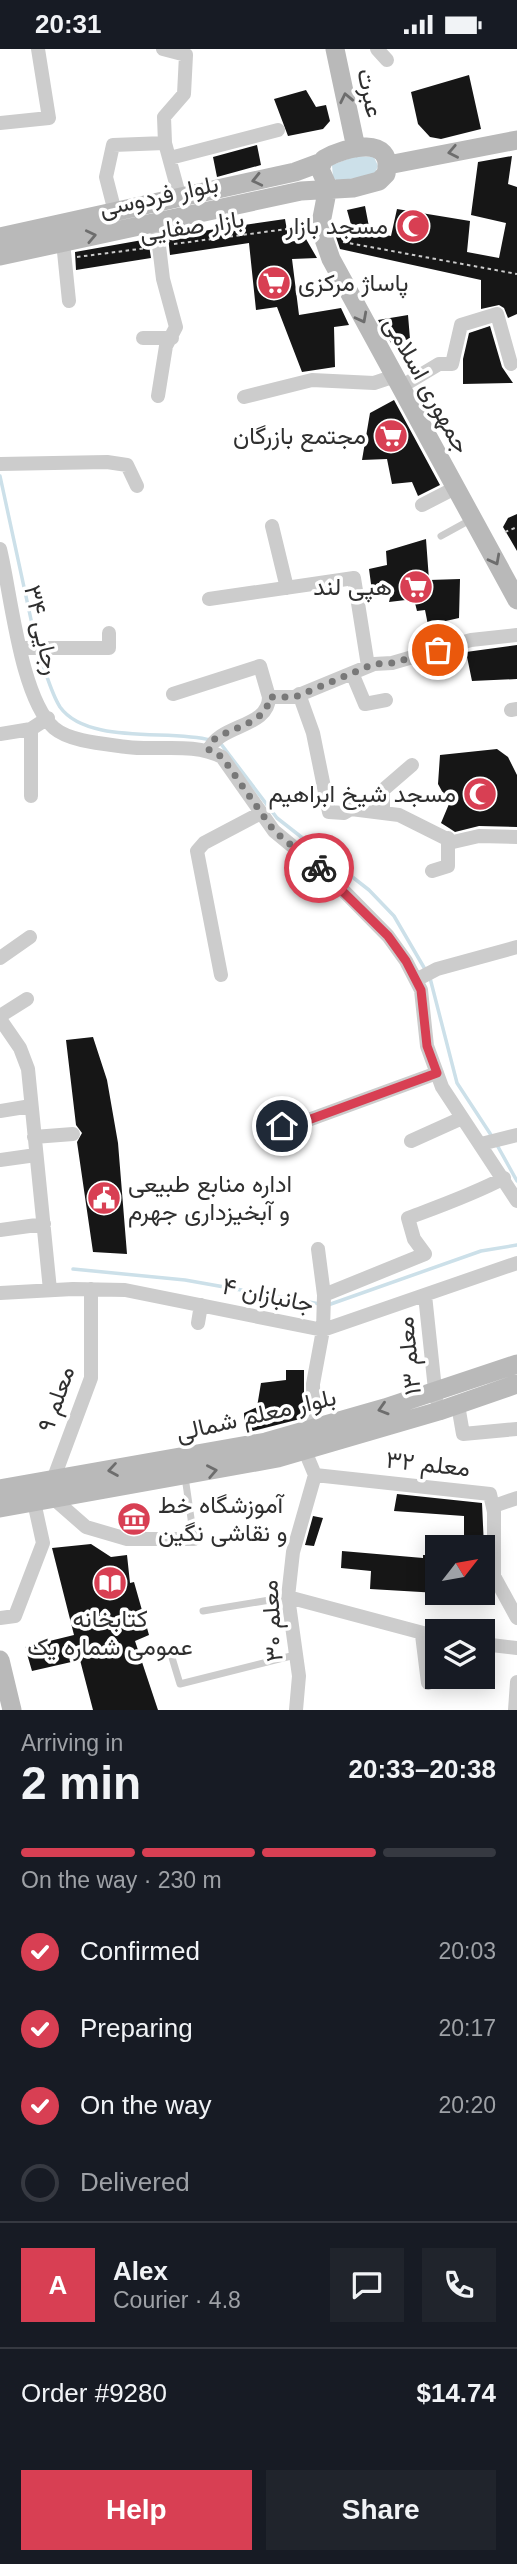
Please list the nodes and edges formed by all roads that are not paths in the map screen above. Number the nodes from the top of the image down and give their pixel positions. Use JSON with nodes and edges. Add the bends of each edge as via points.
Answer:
{"nodes":[{"id":1,"x":38,"y":49,"type":"edge"},
{"id":2,"x":163,"y":49,"type":"edge"},
{"id":3,"x":335,"y":49,"type":"edge"},
{"id":4,"x":0,"y":123,"type":"edge"},
{"id":5,"x":278,"y":130,"type":"dead end"},
{"id":6,"x":517,"y":140,"type":"edge"},
{"id":7,"x":165,"y":143,"type":"junction"},
{"id":8,"x":356,"y":148,"type":"junction"},
{"id":9,"x":170,"y":158,"type":"junction"},
{"id":10,"x":323,"y":162,"type":"junction"},
{"id":11,"x":388,"y":165,"type":"junction"},
{"id":12,"x":328,"y":187,"type":"junction"},
{"id":13,"x":180,"y":198,"type":"junction"},
{"id":14,"x":115,"y":212,"type":"junction"},
{"id":15,"x":156,"y":222,"type":"junction"},
{"id":16,"x":0,"y":237,"type":"edge"},
{"id":17,"x":67,"y":241,"type":"junction"},
{"id":18,"x":0,"y":256,"type":"edge"},
{"id":19,"x":69,"y":301,"type":"dead end"},
{"id":20,"x":143,"y":338,"type":"dead end"},
{"id":21,"x":172,"y":338,"type":"junction"},
{"id":22,"x":511,"y":364,"type":"dead end"},
{"id":23,"x":396,"y":382,"type":"junction"},
{"id":24,"x":158,"y":395,"type":"dead end"},
{"id":25,"x":244,"y":397,"type":"dead end"},
{"id":26,"x":0,"y":464,"type":"edge"},
{"id":27,"x":136,"y":486,"type":"dead end"},
{"id":28,"x":456,"y":488,"type":"junction"},
{"id":29,"x":422,"y":505,"type":"dead end"},
{"id":30,"x":473,"y":519,"type":"junction"},
{"id":31,"x":272,"y":526,"type":"dead end"},
{"id":32,"x":441,"y":537,"type":"dead end"},
{"id":33,"x":0,"y":549,"type":"edge"},
{"id":34,"x":4,"y":582,"type":"edge"},
{"id":35,"x":287,"y":588,"type":"junction"},
{"id":36,"x":209,"y":599,"type":"dead end"},
{"id":37,"x":517,"y":600,"type":"edge"},
{"id":38,"x":5,"y":615,"type":"edge"},
{"id":39,"x":109,"y":633,"type":"dead end"},
{"id":40,"x":517,"y":635,"type":"edge"},
{"id":41,"x":21,"y":648,"type":"junction"},
{"id":42,"x":368,"y":666,"type":"junction"},
{"id":43,"x":352,"y":673,"type":"junction"},
{"id":44,"x":173,"y":694,"type":"dead end"},
{"id":45,"x":299,"y":694,"type":"junction"},
{"id":46,"x":269,"y":697,"type":"junction"},
{"id":47,"x":386,"y":701,"type":"dead end"},
{"id":48,"x":48,"y":718,"type":"junction"},
{"id":49,"x":31,"y":729,"type":"junction"},
{"id":50,"x":0,"y":734,"type":"edge"},
{"id":51,"x":212,"y":743,"type":"junction"},
{"id":52,"x":412,"y":765,"type":"dead end"},
{"id":53,"x":31,"y":796,"type":"dead end"},
{"id":54,"x":383,"y":813,"type":"junction"},
{"id":55,"x":259,"y":814,"type":"junction"},
{"id":56,"x":517,"y":837,"type":"edge"},
{"id":57,"x":448,"y":838,"type":"junction"},
{"id":58,"x":432,"y":871,"type":"dead end"},
{"id":59,"x":30,"y":937,"type":"dead end"},
{"id":60,"x":517,"y":947,"type":"edge"},
{"id":61,"x":0,"y":958,"type":"edge"},
{"id":62,"x":221,"y":975,"type":"dead end"},
{"id":63,"x":416,"y":980,"type":"junction"},
{"id":64,"x":27,"y":999,"type":"dead end"},
{"id":65,"x":0,"y":1017,"type":"edge"},
{"id":66,"x":437,"y":1073,"type":"junction"},
{"id":67,"x":31,"y":1106,"type":"junction"},
{"id":68,"x":0,"y":1111,"type":"edge"},
{"id":69,"x":462,"y":1118,"type":"junction"},
{"id":70,"x":263,"y":1129,"type":"dead end"},
{"id":71,"x":73,"y":1134,"type":"dead end"},
{"id":72,"x":512,"y":1136,"type":"edge"},
{"id":73,"x":34,"y":1137,"type":"junction"},
{"id":74,"x":411,"y":1141,"type":"dead end"},
{"id":75,"x":481,"y":1144,"type":"junction"},
{"id":76,"x":36,"y":1156,"type":"junction"},
{"id":77,"x":0,"y":1160,"type":"edge"},
{"id":78,"x":504,"y":1178,"type":"junction"},
{"id":79,"x":517,"y":1201,"type":"edge"},
{"id":80,"x":44,"y":1224,"type":"junction"},
{"id":81,"x":0,"y":1230,"type":"edge"},
{"id":82,"x":318,"y":1249,"type":"dead end"},
{"id":83,"x":517,"y":1263,"type":"edge"},
{"id":84,"x":90,"y":1289,"type":"junction"},
{"id":85,"x":50,"y":1290,"type":"junction"},
{"id":86,"x":0,"y":1293,"type":"edge"},
{"id":87,"x":425,"y":1295,"type":"junction"},
{"id":88,"x":324,"y":1301,"type":"junction"},
{"id":89,"x":201,"y":1305,"type":"junction"},
{"id":90,"x":198,"y":1323,"type":"dead end"},
{"id":91,"x":323,"y":1330,"type":"junction"},
{"id":92,"x":517,"y":1364,"type":"edge"},
{"id":93,"x":517,"y":1384,"type":"edge"},
{"id":94,"x":445,"y":1399,"type":"junction"},
{"id":95,"x":517,"y":1429,"type":"edge"},
{"id":96,"x":314,"y":1430,"type":"junction"},
{"id":97,"x":305,"y":1451,"type":"junction"},
{"id":98,"x":145,"y":1473,"type":"junction"},
{"id":99,"x":315,"y":1475,"type":"junction"},
{"id":100,"x":185,"y":1476,"type":"junction"},
{"id":101,"x":0,"y":1489,"type":"edge"},
{"id":102,"x":53,"y":1489,"type":"junction"},
{"id":103,"x":517,"y":1498,"type":"edge"},
{"id":104,"x":34,"y":1502,"type":"junction"},
{"id":105,"x":494,"y":1506,"type":"junction"},
{"id":106,"x":0,"y":1508,"type":"edge"},
{"id":107,"x":194,"y":1539,"type":"joint"},
{"id":108,"x":288,"y":1597,"type":"junction"},
{"id":109,"x":202,"y":1611,"type":"dead end"},
{"id":110,"x":0,"y":1618,"type":"edge"},
{"id":111,"x":517,"y":1618,"type":"edge"},
{"id":112,"x":422,"y":1635,"type":"junction"},
{"id":113,"x":425,"y":1635,"type":"edge"},
{"id":114,"x":495,"y":1645,"type":"edge"},
{"id":115,"x":517,"y":1648,"type":"edge"},
{"id":116,"x":170,"y":1651,"type":"dead end"},
{"id":117,"x":296,"y":1654,"type":"junction"},
{"id":118,"x":425,"y":1659,"type":"edge"},
{"id":119,"x":0,"y":1660,"type":"edge"},
{"id":120,"x":517,"y":1682,"type":"edge"},
{"id":121,"x":12,"y":1710,"type":"edge"},
{"id":122,"x":296,"y":1710,"type":"edge"},
{"id":123,"x":515,"y":1710,"type":"edge"}],
"edges":[{"from":1,"to":4,"type":"street","via":[[49,118]]},
{"from":2,"to":7,"type":"street","via":[[186,55],[184,94],[164,117]]},
{"from":8,"to":3,"type":"main road","name":"عبرت","one_way":true},
{"from":5,"to":9,"type":"street"},
{"from":6,"to":11,"type":"main road","one_way":true},
{"from":7,"to":9,"type":"street"},
{"from":7,"to":14,"type":"street","via":[[113,145],[106,177]]},
{"from":8,"to":10,"type":"main road","name":"بلوار فردوسی","via":[[332,154]]},
{"from":8,"to":11,"type":"main road","via":[[382,150]]},
{"from":9,"to":13,"type":"street"},
{"from":10,"to":12,"type":"main road","via":[[320,169]]},
{"from":10,"to":13,"type":"main road","name":"بلوار فردوسی","one_way":true},
{"from":11,"to":12,"type":"main road","name":"بلوار فردوسی","via":[[379,181],[339,190]]},
{"from":12,"to":15,"type":"main road","name":"بلوار فردوسی"},
{"from":12,"to":23,"type":"main road","name":"جمهوری اسلامی","one_way":true,"via":[[320,228],[331,259]]},
{"from":13,"to":14,"type":"main road","name":"بلوار فردوسی"},
{"from":14,"to":16,"type":"main road","name":"بلوار فردوسی"},
{"from":17,"to":15,"type":"main road","name":"بلوار فردوسی","one_way":true},
{"from":15,"to":21,"type":"street","via":[[163,279],[176,327]]},
{"from":17,"to":18,"type":"main road","name":"بلوار فردوسی"},
{"from":17,"to":19,"type":"street"},
{"from":20,"to":21,"type":"street"},
{"from":21,"to":24,"type":"street","via":[[166,346]]},
{"from":22,"to":23,"type":"street","via":[[498,314],[461,325],[452,364],[439,364]]},
{"from":23,"to":25,"type":"street","via":[[312,380]]},
{"from":23,"to":28,"type":"main road","name":"جمهوری اسلامی"},
{"from":26,"to":27,"type":"street","via":[[127,465]]},
{"from":28,"to":29,"type":"street"},
{"from":28,"to":30,"type":"main road","name":"جمهوری اسلامی"},
{"from":30,"to":32,"type":"lane"},
{"from":30,"to":37,"type":"main road","name":"جمهوری اسلامی","one_way":true},
{"from":31,"to":35,"type":"street"},
{"from":33,"to":34,"type":"street","name":"رجایی ۳۴"},
{"from":34,"to":38,"type":"street","name":"رجایی ۳۴"},
{"from":35,"to":36,"type":"street"},
{"from":35,"to":42,"type":"street","via":[[354,578]]},
{"from":38,"to":41,"type":"street","name":"رجایی ۳۴"},
{"from":39,"to":41,"type":"street","via":[[109,648]]},
{"from":40,"to":42,"type":"street","via":[[471,640]]},
{"from":41,"to":48,"type":"street","name":"رجایی ۳۴","via":[[27,679]]},
{"from":42,"to":43,"type":"street"},
{"from":43,"to":45,"type":"street"},
{"from":43,"to":47,"type":"street","via":[[365,704]]},
{"from":44,"to":46,"type":"street","via":[[260,666]]},
{"from":45,"to":46,"type":"street"},
{"from":45,"to":54,"type":"street","via":[[313,733],[329,812]]},
{"from":46,"to":51,"type":"street","via":[[263,715]]},
{"from":48,"to":49,"type":"street"},
{"from":48,"to":51,"type":"street","via":[[54,727],[88,740],[128,747]]},
{"from":49,"to":50,"type":"street"},
{"from":49,"to":53,"type":"street"},
{"from":51,"to":55,"type":"street"},
{"from":52,"to":54,"type":"street","via":[[383,790]]},
{"from":54,"to":57,"type":"street","via":[[399,815]]},
{"from":55,"to":62,"type":"street","via":[[197,851]]},
{"from":55,"to":63,"type":"street","via":[[388,936]]},
{"from":56,"to":57,"type":"street","via":[[480,836],[453,842]]},
{"from":57,"to":58,"type":"street","via":[[448,866]]},
{"from":59,"to":61,"type":"street"},
{"from":60,"to":63,"type":"street","via":[[437,968]]},
{"from":63,"to":66,"type":"street","via":[[427,1046]]},
{"from":64,"to":65,"type":"street"},
{"from":65,"to":67,"type":"street","via":[[28,1069]]},
{"from":66,"to":69,"type":"street"},
{"from":66,"to":70,"type":"street","via":[[300,1123]]},
{"from":67,"to":68,"type":"street"},
{"from":67,"to":73,"type":"street"},
{"from":69,"to":74,"type":"street"},
{"from":69,"to":75,"type":"street"},
{"from":71,"to":73,"type":"street"},
{"from":72,"to":75,"type":"street"},
{"from":73,"to":76,"type":"street"},
{"from":75,"to":78,"type":"street"},
{"from":76,"to":77,"type":"street"},
{"from":76,"to":80,"type":"street"},
{"from":78,"to":79,"type":"street"},
{"from":78,"to":88,"type":"street","via":[[408,1218],[414,1239],[425,1254]]},
{"from":80,"to":81,"type":"street"},
{"from":80,"to":85,"type":"street"},
{"from":82,"to":88,"type":"street"},
{"from":83,"to":87,"type":"street","name":"جانبازان ۴"},
{"from":84,"to":85,"type":"street","name":"جانبازان ۴"},
{"from":84,"to":89,"type":"street","name":"جانبازان ۴","via":[[125,1290]]},
{"from":84,"to":102,"type":"street","name":"معلم ۹","via":[[91,1378]]},
{"from":85,"to":86,"type":"street","name":"جانبازان ۴"},
{"from":87,"to":91,"type":"street","name":"جانبازان ۴"},
{"from":87,"to":94,"type":"street","name":"معلم ۱۳"},
{"from":88,"to":91,"type":"street"},
{"from":89,"to":90,"type":"street"},
{"from":89,"to":91,"type":"street","name":"جانبازان ۴"},
{"from":91,"to":96,"type":"street","via":[[313,1384]]},
{"from":92,"to":94,"type":"main road","name":"بلوار معلم شمالی"},
{"from":93,"to":94,"type":"main road","name":"بلوار معلم شمالی"},
{"from":94,"to":95,"type":"street","name":"معلم ۱۳","via":[[463,1434]]},
{"from":94,"to":96,"type":"main road","name":"بلوار معلم شمالی","one_way":true},
{"from":94,"to":97,"type":"main road","name":"بلوار معلم شمالی"},
{"from":96,"to":98,"type":"main road","name":"بلوار معلم شمالی"},
{"from":97,"to":99,"type":"street"},
{"from":100,"to":97,"type":"main road","name":"بلوار معلم شمالی","one_way":true},
{"from":98,"to":100,"type":"main road","name":"بلوار معلم شمالی"},
{"from":98,"to":102,"type":"main road","name":"بلوار معلم شمالی"},
{"from":99,"to":105,"type":"street","name":"معلم ۳۲","via":[[470,1490],[490,1495]]},
{"from":99,"to":108,"type":"street","name":"معلم ۳۰","via":[[293,1552]]},
{"from":100,"to":107,"type":"lane"},
{"from":101,"to":102,"type":"main road","name":"بلوار معلم شمالی"},
{"from":102,"to":104,"type":"main road","name":"بلوار معلم شمالی"},
{"from":102,"to":107,"type":"street","via":[[86,1527],[127,1539]]},
{"from":103,"to":105,"type":"street"},
{"from":104,"to":106,"type":"main road","name":"بلوار معلم شمالی"},
{"from":104,"to":110,"type":"street","via":[[43,1543],[15,1616]]},
{"from":105,"to":111,"type":"street","name":"معلم ۳۲","via":[[494,1576]]},
{"from":108,"to":109,"type":"lane"},
{"from":108,"to":112,"type":"street"},
{"from":108,"to":117,"type":"street","name":"معلم ۳۰"},
{"from":112,"to":113,"type":"street"},
{"from":112,"to":118,"type":"street"},
{"from":114,"to":115,"type":"street"},
{"from":116,"to":117,"type":"lane","via":[[180,1684]]},
{"from":117,"to":122,"type":"street","name":"معلم ۳۰"},
{"from":119,"to":121,"type":"main road"},
{"from":120,"to":123,"type":"street"}]}
